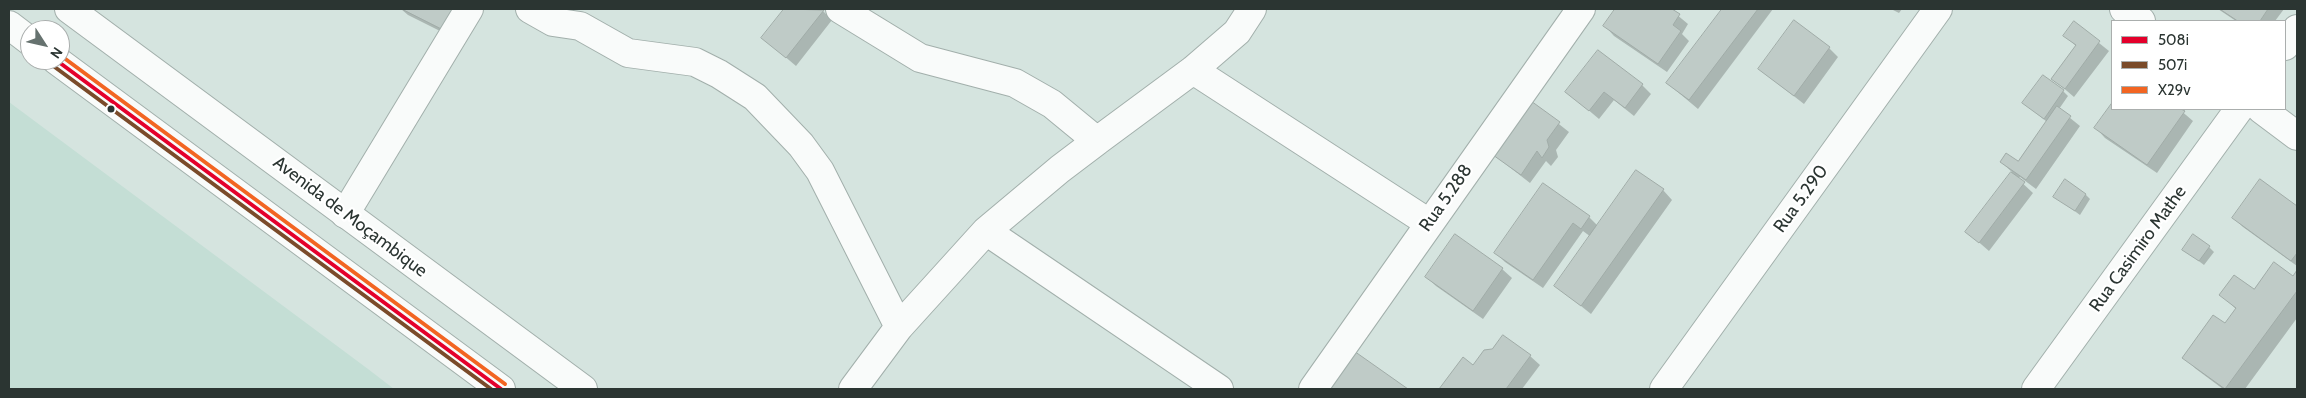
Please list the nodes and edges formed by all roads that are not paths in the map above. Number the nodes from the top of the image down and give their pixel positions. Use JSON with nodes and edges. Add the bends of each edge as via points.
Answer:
{"nodes":[{"id":1,"x":69,"y":9,"type":"edge"},
{"id":2,"x":469,"y":9,"type":"edge"},
{"id":3,"x":530,"y":9,"type":"edge"},
{"id":4,"x":840,"y":9,"type":"edge"},
{"id":5,"x":1252,"y":9,"type":"edge"},
{"id":6,"x":1581,"y":9,"type":"edge"},
{"id":7,"x":1938,"y":9,"type":"edge"},
{"id":8,"x":2124,"y":9,"type":"edge"},
{"id":9,"x":2140,"y":20,"type":"edge"},
{"id":10,"x":9,"y":25,"type":"edge"},
{"id":11,"x":2297,"y":28,"type":"edge"},
{"id":12,"x":20,"y":33,"type":"edge"},
{"id":13,"x":2286,"y":44,"type":"edge"},
{"id":14,"x":69,"y":70,"type":"edge"},
{"id":15,"x":1193,"y":70,"type":"junction"},
{"id":16,"x":2238,"y":110,"type":"edge"},
{"id":17,"x":2262,"y":110,"type":"edge"},
{"id":18,"x":2297,"y":136,"type":"edge"},
{"id":19,"x":1097,"y":141,"type":"junction"},
{"id":20,"x":345,"y":214,"type":"junction"},
{"id":21,"x":1429,"y":223,"type":"junction"},
{"id":22,"x":986,"y":232,"type":"junction"},
{"id":23,"x":899,"y":327,"type":"junction"},
{"id":24,"x":501,"y":389,"type":"edge"},
{"id":25,"x":583,"y":389,"type":"edge"},
{"id":26,"x":853,"y":389,"type":"edge"},
{"id":27,"x":1219,"y":389,"type":"edge"},
{"id":28,"x":1313,"y":389,"type":"edge"},
{"id":29,"x":1664,"y":389,"type":"edge"},
{"id":30,"x":2036,"y":389,"type":"edge"}],
"edges":[{"from":1,"to":20,"type":"main road","name":"Avenida de Moçambique"},
{"from":2,"to":20,"type":"main road"},
{"from":3,"to":23,"type":"main road","via":[[553,22],[580,26],[628,53],[695,62],[755,96],[801,145],[820,171]]},
{"from":4,"to":19,"type":"main road","via":[[920,58],[1014,83],[1052,104]]},
{"from":5,"to":15,"type":"main road","via":[[1237,32]]},
{"from":6,"to":21,"type":"main road","name":"Rua 5.288"},
{"from":7,"to":29,"type":"main road","name":"Rua 5.290"},
{"from":8,"to":9,"type":"main road"},
{"from":10,"to":12,"type":"main road"},
{"from":11,"to":13,"type":"main road"},
{"from":14,"to":24,"type":"main road"},
{"from":15,"to":19,"type":"main road"},
{"from":15,"to":21,"type":"main road"},
{"from":16,"to":30,"type":"main road","name":"Rua Casimiro Mathe"},
{"from":17,"to":18,"type":"main road"},
{"from":19,"to":22,"type":"main road"},
{"from":20,"to":25,"type":"main road","name":"Avenida de Moçambique"},
{"from":21,"to":28,"type":"main road","name":"Rua 5.288"},
{"from":22,"to":23,"type":"main road"},
{"from":22,"to":27,"type":"main road"},
{"from":23,"to":26,"type":"main road"}]}
